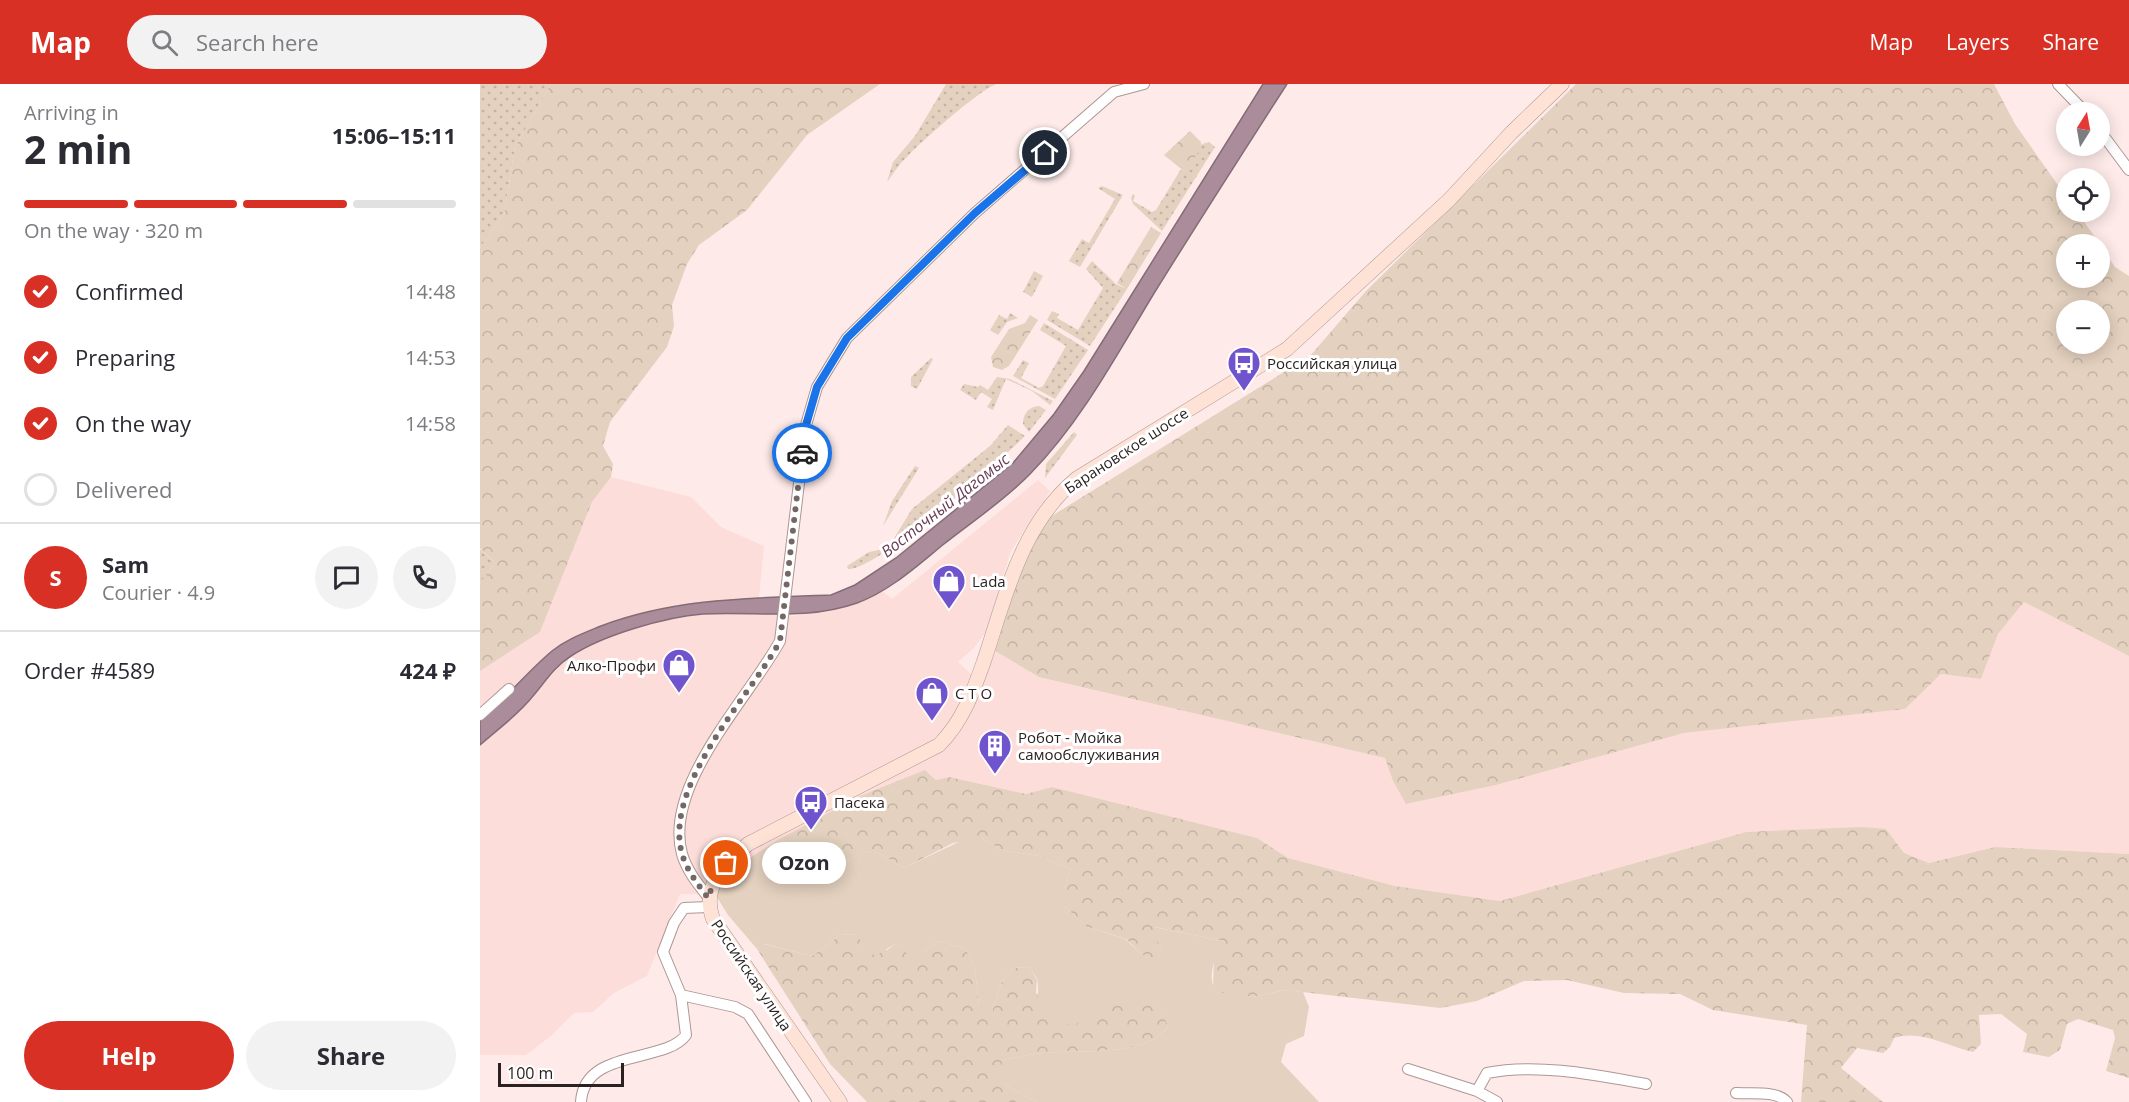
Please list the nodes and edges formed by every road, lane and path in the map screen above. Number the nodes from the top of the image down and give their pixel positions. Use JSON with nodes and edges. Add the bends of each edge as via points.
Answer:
{"nodes":[{"id":1,"x":1144,"y":84,"type":"edge"},
{"id":2,"x":1562,"y":84,"type":"edge"},
{"id":3,"x":2058,"y":84,"type":"edge"},
{"id":4,"x":2075,"y":102,"type":"edge"},
{"id":5,"x":2110,"y":144,"type":"edge"},
{"id":6,"x":2129,"y":170,"type":"edge"},
{"id":7,"x":509,"y":689,"type":"dead end"},
{"id":8,"x":480,"y":715,"type":"edge"},
{"id":9,"x":708,"y":902,"type":"junction"},
{"id":10,"x":681,"y":995,"type":"junction"},
{"id":11,"x":1408,"y":1069,"type":"dead end"},
{"id":12,"x":1646,"y":1084,"type":"dead end"},
{"id":13,"x":1477,"y":1091,"type":"junction"},
{"id":14,"x":1736,"y":1093,"type":"dead end"},
{"id":15,"x":581,"y":1102,"type":"edge"},
{"id":16,"x":806,"y":1102,"type":"edge"},
{"id":17,"x":840,"y":1102,"type":"edge"},
{"id":18,"x":1497,"y":1102,"type":"edge"},
{"id":19,"x":1787,"y":1102,"type":"edge"}],
"edges":[{"from":1,"to":9,"type":"street","name":"Российская улица","via":[[1114,92],[975,213],[847,338],[817,387],[806,425],[780,641],[711,742],[684,807],[680,842],[683,855]]},
{"from":2,"to":9,"type":"main road","name":"Барановское шоссе","via":[[1449,200],[1287,350],[1059,493],[1017,561],[971,698],[947,738],[931,752],[748,844],[716,876]]},
{"from":3,"to":4,"type":"street"},
{"from":5,"to":6,"type":"street"},
{"from":7,"to":8,"type":"street"},
{"from":9,"to":10,"type":"street","via":[[684,908],[663,952]]},
{"from":9,"to":17,"type":"main road","name":"Российская улица","via":[[713,920]]},
{"from":10,"to":15,"type":"street","via":[[686,1035],[679,1045],[629,1057],[596,1074],[585,1084]]},
{"from":10,"to":16,"type":"street","via":[[735,1007],[748,1014]]},
{"from":11,"to":13,"type":"street"},
{"from":12,"to":13,"type":"street","via":[[1558,1072],[1501,1070],[1487,1072]]},
{"from":13,"to":18,"type":"street"},
{"from":14,"to":19,"type":"street","via":[[1782,1096]]}]}
